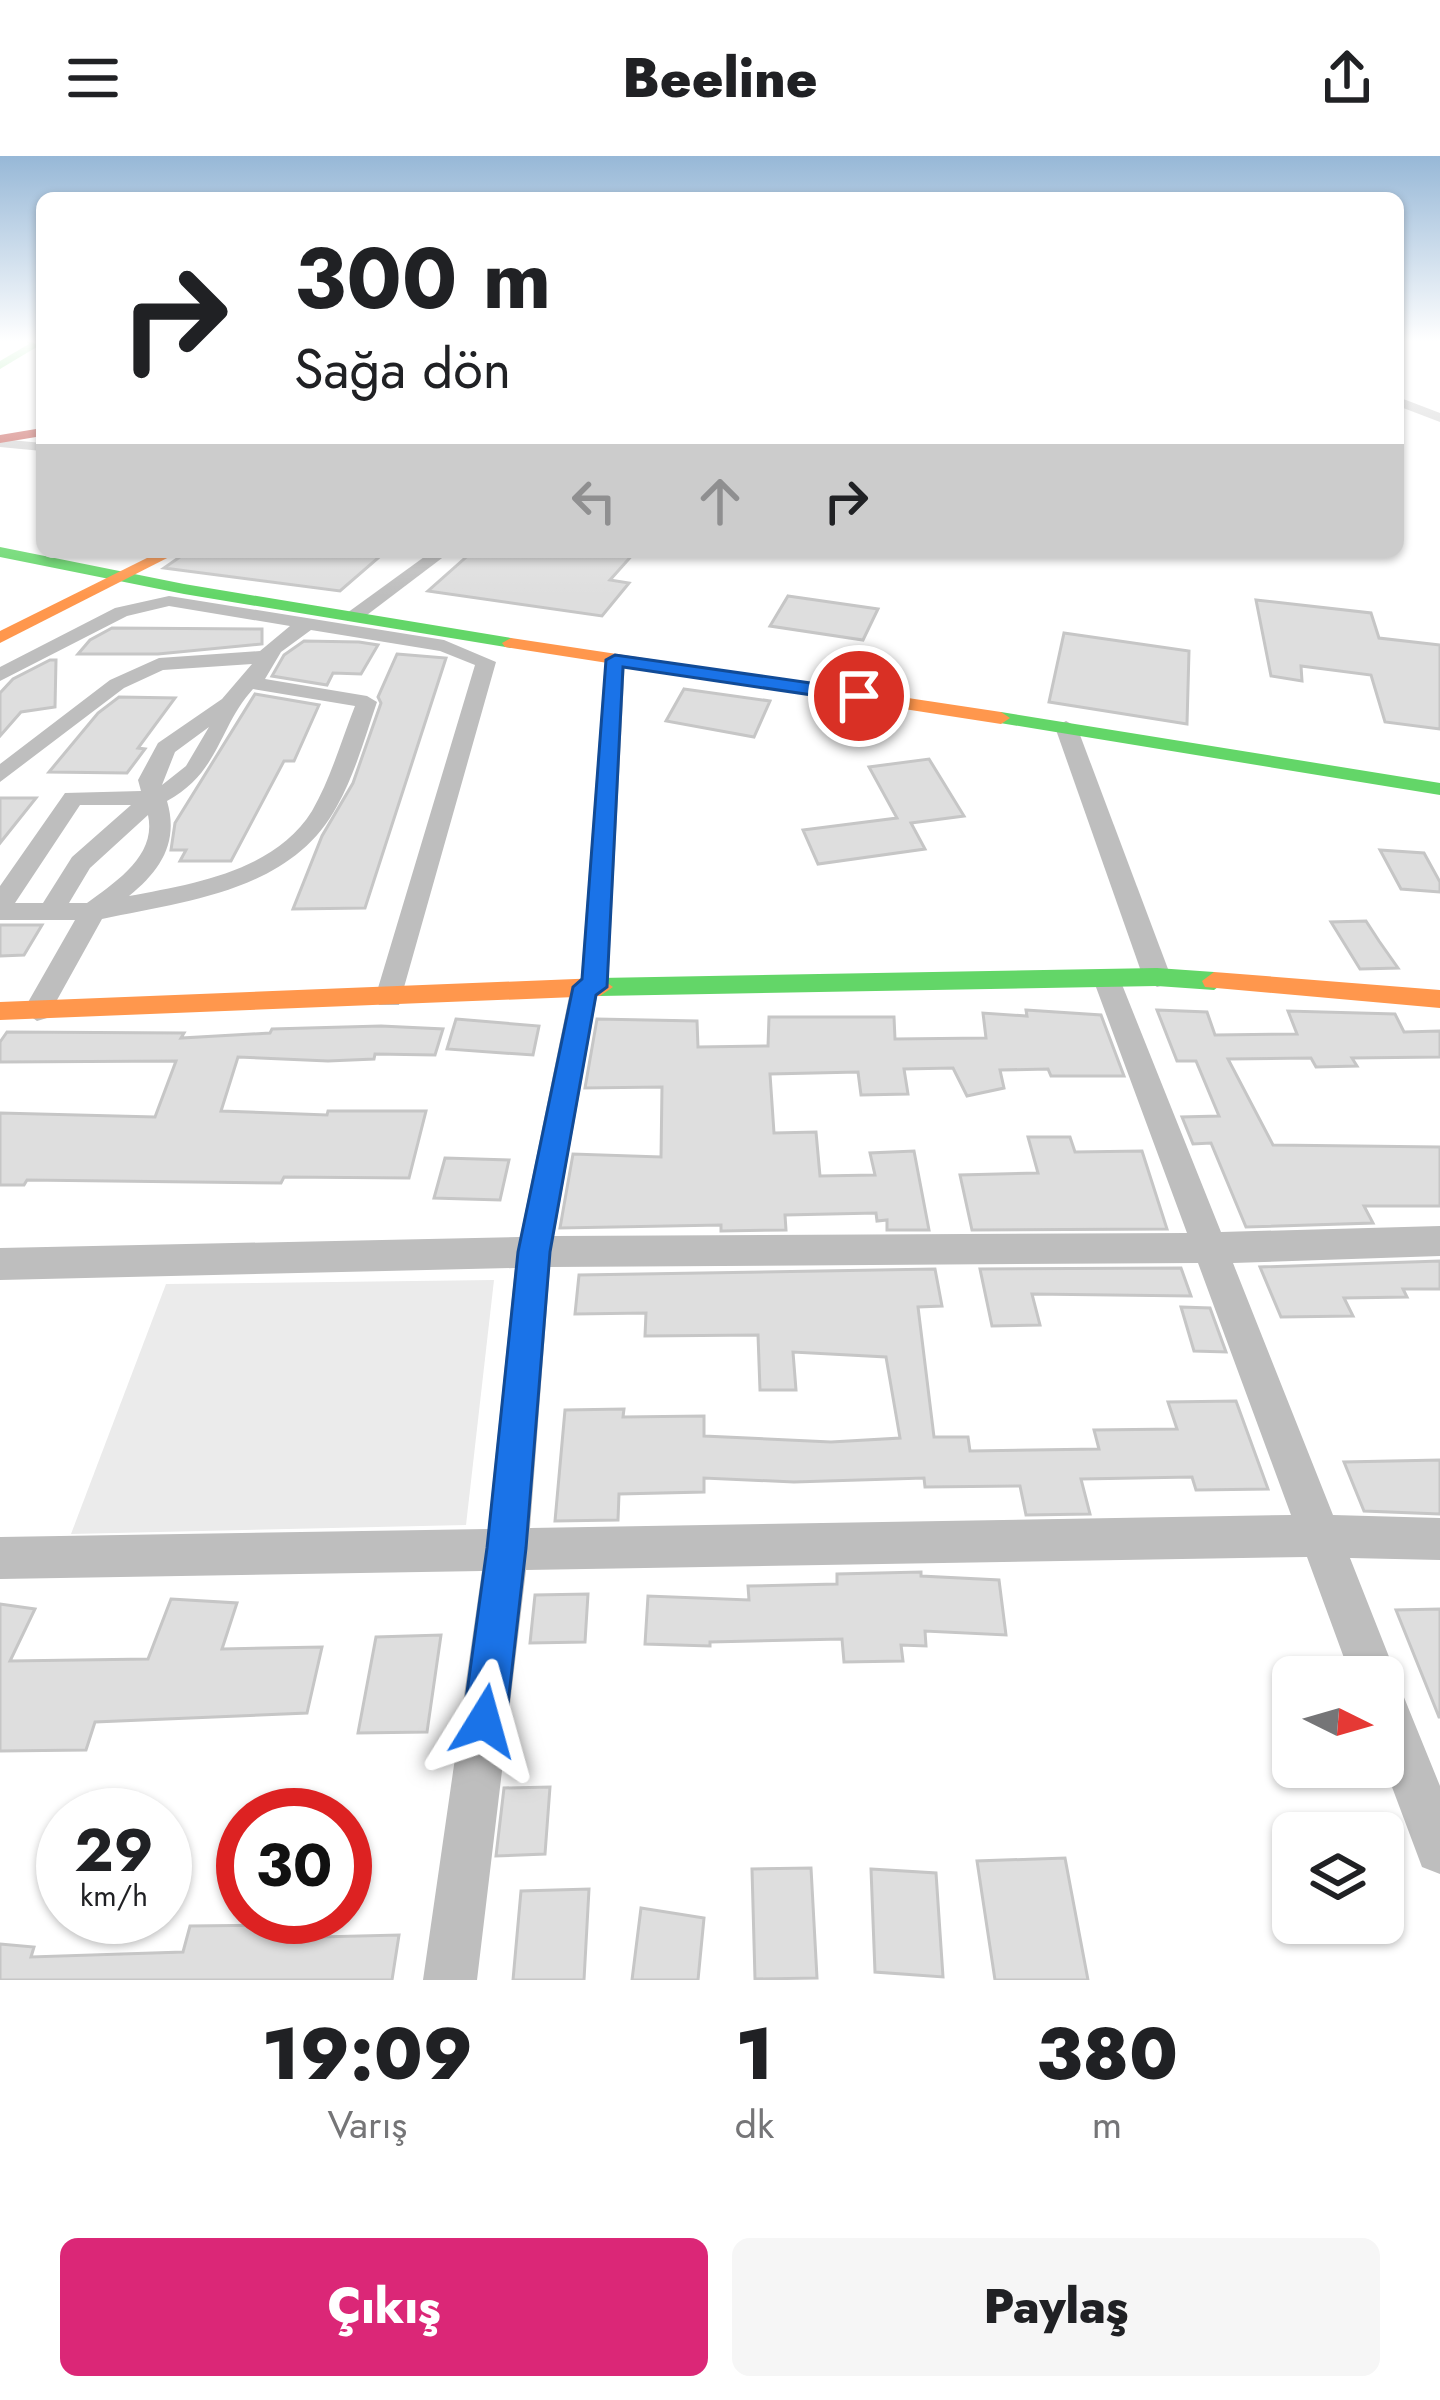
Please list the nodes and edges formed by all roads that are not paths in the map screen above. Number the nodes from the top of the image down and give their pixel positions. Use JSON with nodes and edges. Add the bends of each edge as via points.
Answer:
{"nodes":[{"id":1,"x":36,"y":433,"type":"edge"},
{"id":2,"x":0,"y":441,"type":"edge"},
{"id":3,"x":36,"y":446,"type":"edge"},
{"id":4,"x":0,"y":552,"type":"edge"},
{"id":5,"x":159,"y":558,"type":"edge"},
{"id":6,"x":434,"y":558,"type":"edge"},
{"id":7,"x":118,"y":578,"type":"junction"},
{"id":8,"x":353,"y":617,"type":"junction"},
{"id":9,"x":308,"y":624,"type":"junction"},
{"id":10,"x":0,"y":638,"type":"edge"},
{"id":11,"x":615,"y":660,"type":"junction"},
{"id":12,"x":261,"y":666,"type":"junction"},
{"id":13,"x":0,"y":675,"type":"edge"},
{"id":14,"x":229,"y":703,"type":"junction"},
{"id":15,"x":1066,"y":727,"type":"junction"},
{"id":16,"x":0,"y":775,"type":"edge"},
{"id":17,"x":1440,"y":789,"type":"edge"},
{"id":18,"x":155,"y":798,"type":"junction"},
{"id":19,"x":0,"y":908,"type":"edge"},
{"id":20,"x":52,"y":912,"type":"junction"},
{"id":21,"x":93,"y":913,"type":"junction"},
{"id":22,"x":1157,"y":977,"type":"junction"},
{"id":23,"x":1107,"y":979,"type":"junction"},
{"id":24,"x":590,"y":987,"type":"junction"},
{"id":25,"x":389,"y":998,"type":"junction"},
{"id":26,"x":1440,"y":999,"type":"edge"},
{"id":27,"x":0,"y":1010,"type":"edge"},
{"id":28,"x":37,"y":1011,"type":"junction"},
{"id":29,"x":1440,"y":1241,"type":"edge"},
{"id":30,"x":1207,"y":1248,"type":"junction"},
{"id":31,"x":534,"y":1252,"type":"junction"},
{"id":32,"x":0,"y":1264,"type":"edge"},
{"id":33,"x":1319,"y":1536,"type":"junction"},
{"id":34,"x":1440,"y":1539,"type":"edge"},
{"id":35,"x":507,"y":1548,"type":"junction"},
{"id":36,"x":0,"y":1558,"type":"edge"},
{"id":37,"x":1366,"y":1656,"type":"edge"},
{"id":38,"x":1404,"y":1756,"type":"edge"},
{"id":39,"x":1440,"y":1849,"type":"edge"},
{"id":40,"x":450,"y":1980,"type":"edge"}],
"edges":[{"from":1,"to":2,"type":"street"},
{"from":2,"to":3,"type":"street"},
{"from":4,"to":7,"type":"street"},
{"from":5,"to":7,"type":"street"},
{"from":6,"to":8,"type":"street"},
{"from":7,"to":8,"type":"street"},
{"from":7,"to":10,"type":"street"},
{"from":8,"to":11,"type":"street"},
{"from":9,"to":12,"type":"street","via":[[290,632]]},
{"from":9,"to":13,"type":"street","via":[[169,601],[122,612]]},
{"from":9,"to":25,"type":"street","via":[[444,646],[486,662]]},
{"from":11,"to":15,"type":"street"},
{"from":11,"to":24,"type":"street"},
{"from":12,"to":14,"type":"street"},
{"from":12,"to":16,"type":"street","via":[[159,664],[117,684]]},
{"from":12,"to":21,"type":"street","via":[[254,683],[368,702],[305,836],[267,865]]},
{"from":14,"to":18,"type":"street","via":[[201,767]]},
{"from":14,"to":18,"type":"street","via":[[166,748],[149,780]]},
{"from":15,"to":17,"type":"street"},
{"from":15,"to":22,"type":"street"},
{"from":18,"to":19,"type":"street","via":[[73,798]]},
{"from":18,"to":20,"type":"street","via":[[92,849],[58,891]]},
{"from":18,"to":21,"type":"street","via":[[162,824],[153,858]]},
{"from":19,"to":20,"type":"street"},
{"from":20,"to":21,"type":"street"},
{"from":21,"to":28,"type":"street"},
{"from":22,"to":23,"type":"street"},
{"from":22,"to":26,"type":"street"},
{"from":23,"to":24,"type":"street"},
{"from":23,"to":30,"type":"street"},
{"from":24,"to":25,"type":"street"},
{"from":24,"to":31,"type":"street"},
{"from":25,"to":28,"type":"street"},
{"from":27,"to":28,"type":"street"},
{"from":29,"to":30,"type":"street"},
{"from":30,"to":31,"type":"street"},
{"from":30,"to":33,"type":"street"},
{"from":31,"to":32,"type":"street"},
{"from":31,"to":35,"type":"street"},
{"from":33,"to":34,"type":"street"},
{"from":33,"to":35,"type":"street"},
{"from":33,"to":37,"type":"street"},
{"from":35,"to":36,"type":"street"},
{"from":35,"to":40,"type":"street"},
{"from":38,"to":39,"type":"street"}]}
